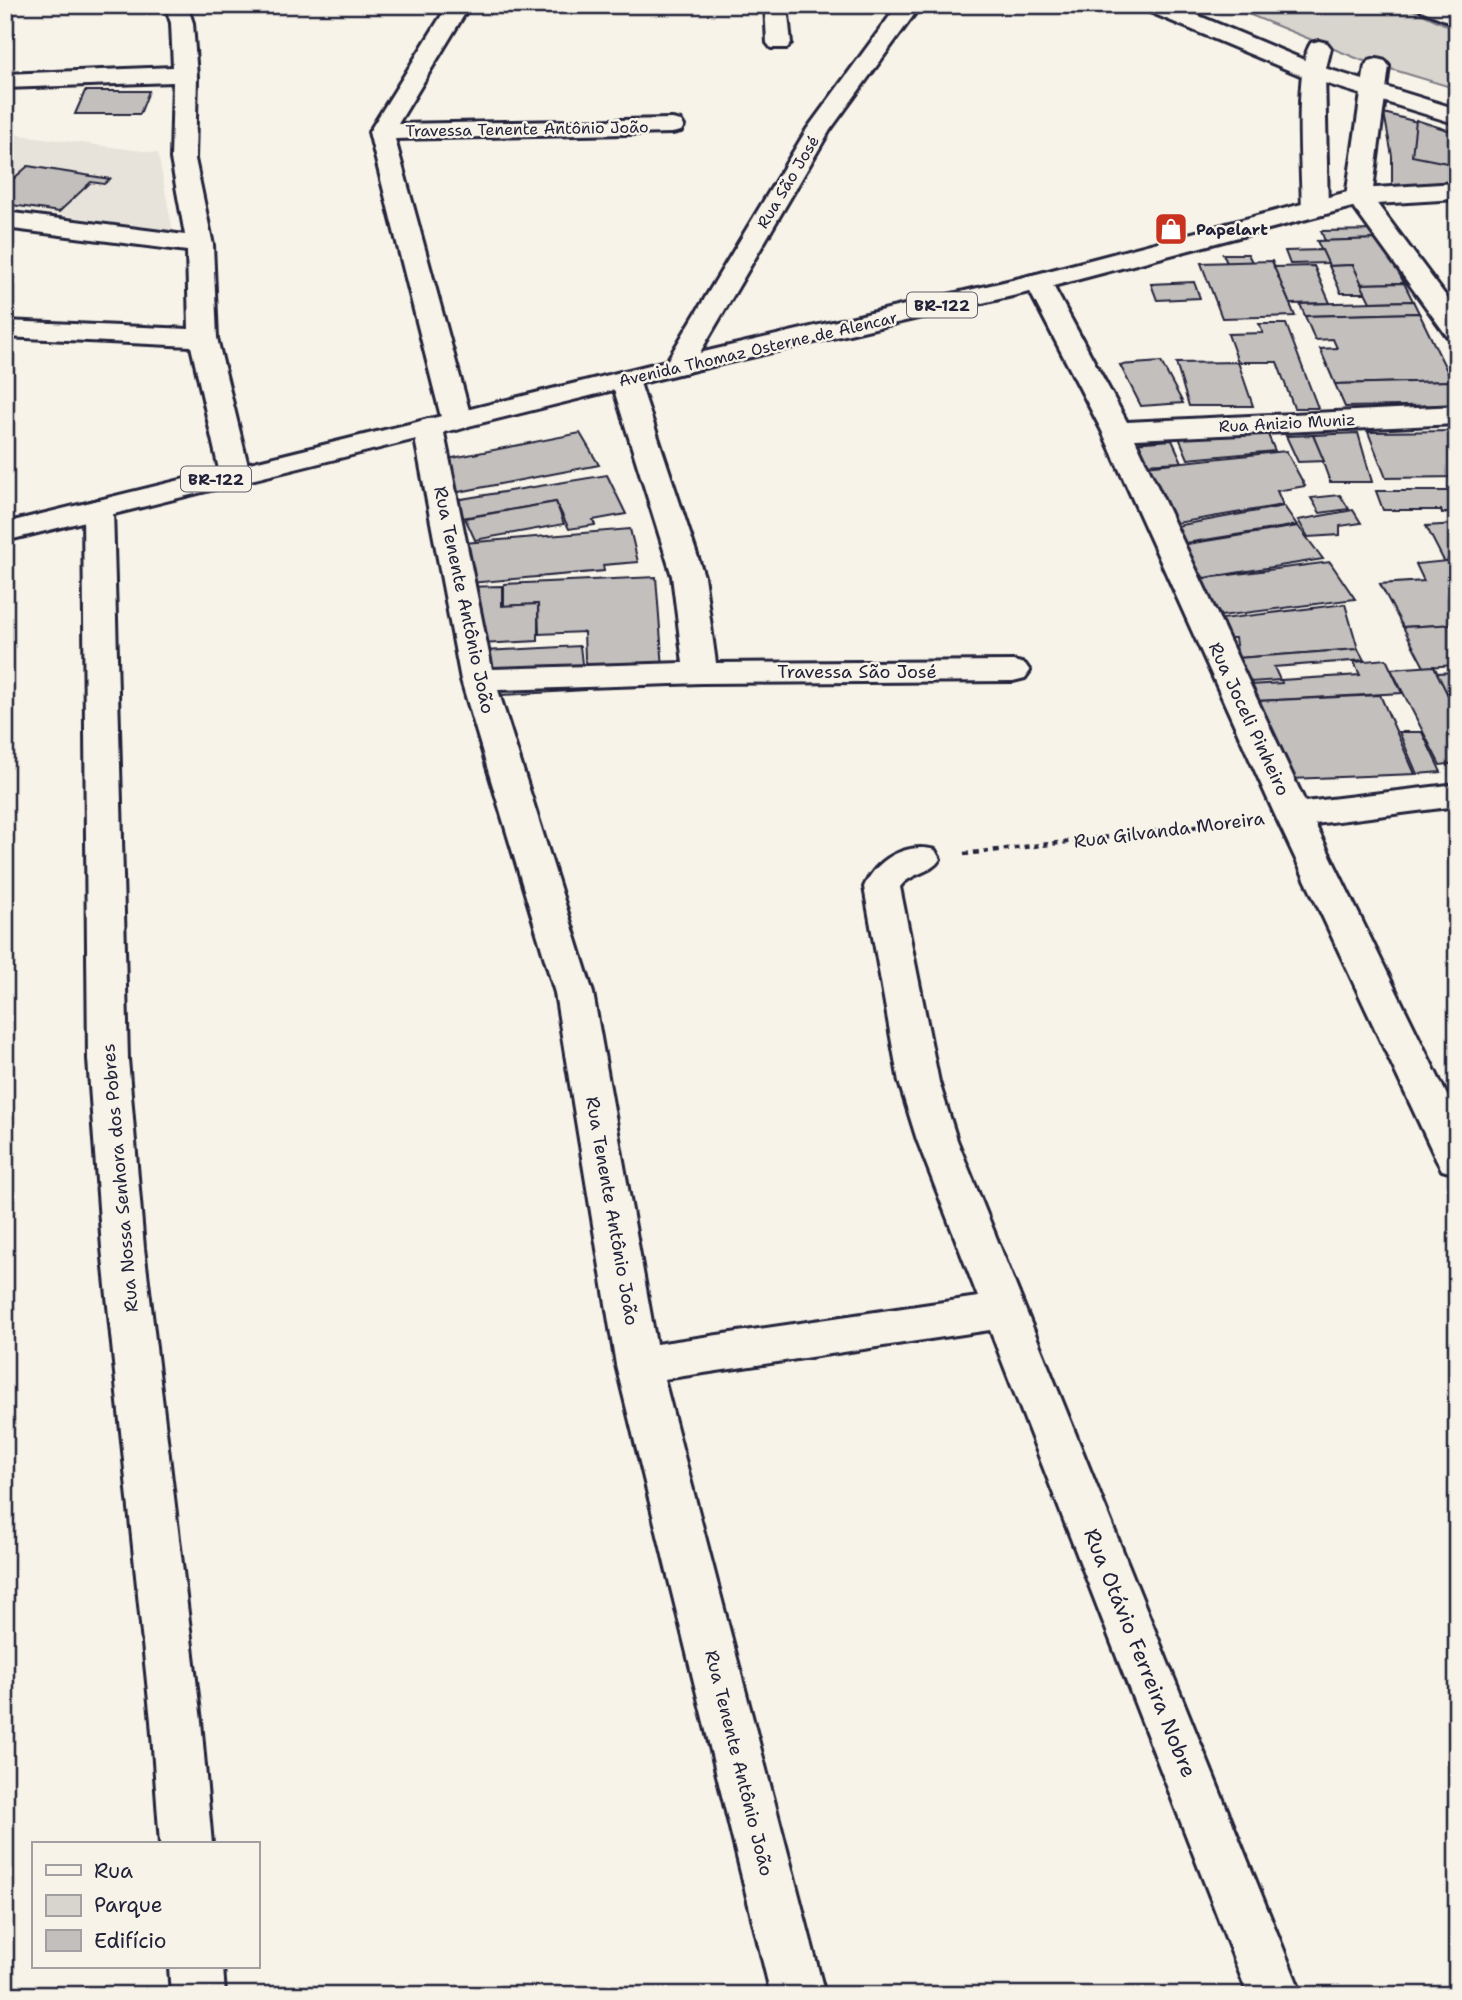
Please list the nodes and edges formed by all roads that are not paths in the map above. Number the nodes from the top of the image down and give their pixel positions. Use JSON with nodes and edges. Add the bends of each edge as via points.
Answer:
{"nodes":[{"id":1,"x":176,"y":5,"type":"edge"},
{"id":2,"x":458,"y":5,"type":"edge"},
{"id":3,"x":776,"y":5,"type":"edge"},
{"id":4,"x":910,"y":5,"type":"edge"},
{"id":5,"x":1153,"y":5,"type":"edge"},
{"id":6,"x":1294,"y":37,"type":"dead end"},
{"id":7,"x":779,"y":43,"type":"dead end"},
{"id":8,"x":1319,"y":48,"type":"junction"},
{"id":9,"x":1358,"y":60,"type":"junction"},
{"id":10,"x":1313,"y":72,"type":"junction"},
{"id":11,"x":184,"y":74,"type":"junction"},
{"id":12,"x":1404,"y":75,"type":"dead end"},
{"id":13,"x":5,"y":81,"type":"edge"},
{"id":14,"x":1374,"y":92,"type":"junction"},
{"id":15,"x":1457,"y":117,"type":"edge"},
{"id":16,"x":672,"y":127,"type":"dead end"},
{"id":17,"x":381,"y":132,"type":"junction"},
{"id":18,"x":1457,"y":191,"type":"edge"},
{"id":19,"x":1359,"y":197,"type":"junction"},
{"id":20,"x":1315,"y":210,"type":"junction"},
{"id":21,"x":5,"y":220,"type":"edge"},
{"id":22,"x":200,"y":245,"type":"junction"},
{"id":23,"x":1038,"y":282,"type":"junction"},
{"id":24,"x":5,"y":329,"type":"edge"},
{"id":25,"x":1457,"y":330,"type":"edge"},
{"id":26,"x":203,"y":338,"type":"junction"},
{"id":27,"x":678,"y":366,"type":"junction"},
{"id":28,"x":625,"y":380,"type":"junction"},
{"id":29,"x":1457,"y":415,"type":"edge"},
{"id":30,"x":443,"y":425,"type":"junction"},
{"id":31,"x":1117,"y":430,"type":"junction"},
{"id":32,"x":235,"y":474,"type":"junction"},
{"id":33,"x":98,"y":509,"type":"junction"},
{"id":34,"x":5,"y":532,"type":"edge"},
{"id":35,"x":1013,"y":671,"type":"dead end"},
{"id":36,"x":701,"y":673,"type":"junction"},
{"id":37,"x":478,"y":680,"type":"junction"},
{"id":38,"x":1457,"y":795,"type":"edge"},
{"id":39,"x":1293,"y":816,"type":"junction"},
{"id":40,"x":922,"y":859,"type":"road end"},
{"id":41,"x":1457,"y":1159,"type":"edge"},
{"id":42,"x":1004,"y":1311,"type":"junction"},
{"id":43,"x":638,"y":1365,"type":"junction"},
{"id":44,"x":186,"y":1842,"type":"edge"},
{"id":45,"x":195,"y":1968,"type":"edge"},
{"id":46,"x":198,"y":1995,"type":"edge"},
{"id":47,"x":798,"y":1995,"type":"edge"},
{"id":48,"x":1275,"y":1995,"type":"edge"}],
"edges":[{"from":1,"to":11,"type":"main road","via":[[182,23]]},
{"from":2,"to":17,"type":"main road"},
{"from":3,"to":7,"type":"main road"},
{"from":4,"to":27,"type":"main road","name":"Rua São José","via":[[819,129]]},
{"from":5,"to":10,"type":"main road"},
{"from":6,"to":8,"type":"main road"},
{"from":8,"to":9,"type":"main road"},
{"from":8,"to":10,"type":"main road"},
{"from":9,"to":12,"type":"main road"},
{"from":9,"to":14,"type":"main road"},
{"from":10,"to":14,"type":"main road"},
{"from":10,"to":20,"type":"main road"},
{"from":11,"to":13,"type":"main road"},
{"from":11,"to":22,"type":"main road","via":[[183,159]]},
{"from":14,"to":15,"type":"main road"},
{"from":14,"to":19,"type":"main road"},
{"from":16,"to":17,"type":"main road","name":"Travessa Tenente Antônio João"},
{"from":17,"to":30,"type":"main road","name":"Rua Tenente Antônio João"},
{"from":18,"to":19,"type":"main road","name":"Avenida Thomaz Osterne de Alencar","number":"BR-122"},
{"from":19,"to":20,"type":"main road","name":"Avenida Thomaz Osterne de Alencar","number":"BR-122"},
{"from":19,"to":25,"type":"main road"},
{"from":20,"to":23,"type":"main road","name":"Avenida Thomaz Osterne de Alencar","number":"BR-122"},
{"from":21,"to":22,"type":"main road"},
{"from":22,"to":26,"type":"main road"},
{"from":23,"to":27,"type":"main road","name":"Avenida Thomaz Osterne de Alencar","number":"BR-122"},
{"from":23,"to":31,"type":"main road","name":"Rua Joceli Pinheiro"},
{"from":24,"to":26,"type":"main road"},
{"from":26,"to":32,"type":"main road"},
{"from":27,"to":28,"type":"main road","name":"Avenida Thomaz Osterne de Alencar","number":"BR-122"},
{"from":28,"to":30,"type":"main road","name":"Avenida Thomaz Osterne de Alencar","number":"BR-122"},
{"from":28,"to":36,"type":"main road","via":[[688,576]]},
{"from":29,"to":31,"type":"main road","name":"Rua Anizio Muniz"},
{"from":30,"to":32,"type":"main road","number":"BR-122"},
{"from":30,"to":37,"type":"main road","name":"Rua Tenente Antônio João"},
{"from":31,"to":39,"type":"main road","name":"Rua Joceli Pinheiro"},
{"from":32,"to":33,"type":"main road","number":"BR-122"},
{"from":33,"to":34,"type":"main road","number":"BR-122"},
{"from":33,"to":44,"type":"main road","name":"Rua Nossa Senhora dos Pobres","via":[[108,1059]]},
{"from":35,"to":36,"type":"main road","name":"Travessa São José"},
{"from":36,"to":37,"type":"main road","name":"Travessa São José"},
{"from":37,"to":43,"type":"main road","name":"Rua Tenente Antônio João","via":[[574,993]]},
{"from":38,"to":39,"type":"main road"},
{"from":39,"to":41,"type":"main road","name":"Rua Joceli Pinheiro"},
{"from":40,"to":42,"type":"main road","name":"Rua Otávio Ferreira Nobre","via":[[898,867],[882,887],[919,1082]]},
{"from":42,"to":43,"type":"main road"},
{"from":42,"to":48,"type":"main road","name":"Rua Otávio Ferreira Nobre"},
{"from":43,"to":47,"type":"main road","name":"Rua Tenente Antônio João"},
{"from":45,"to":46,"type":"main road"}]}
